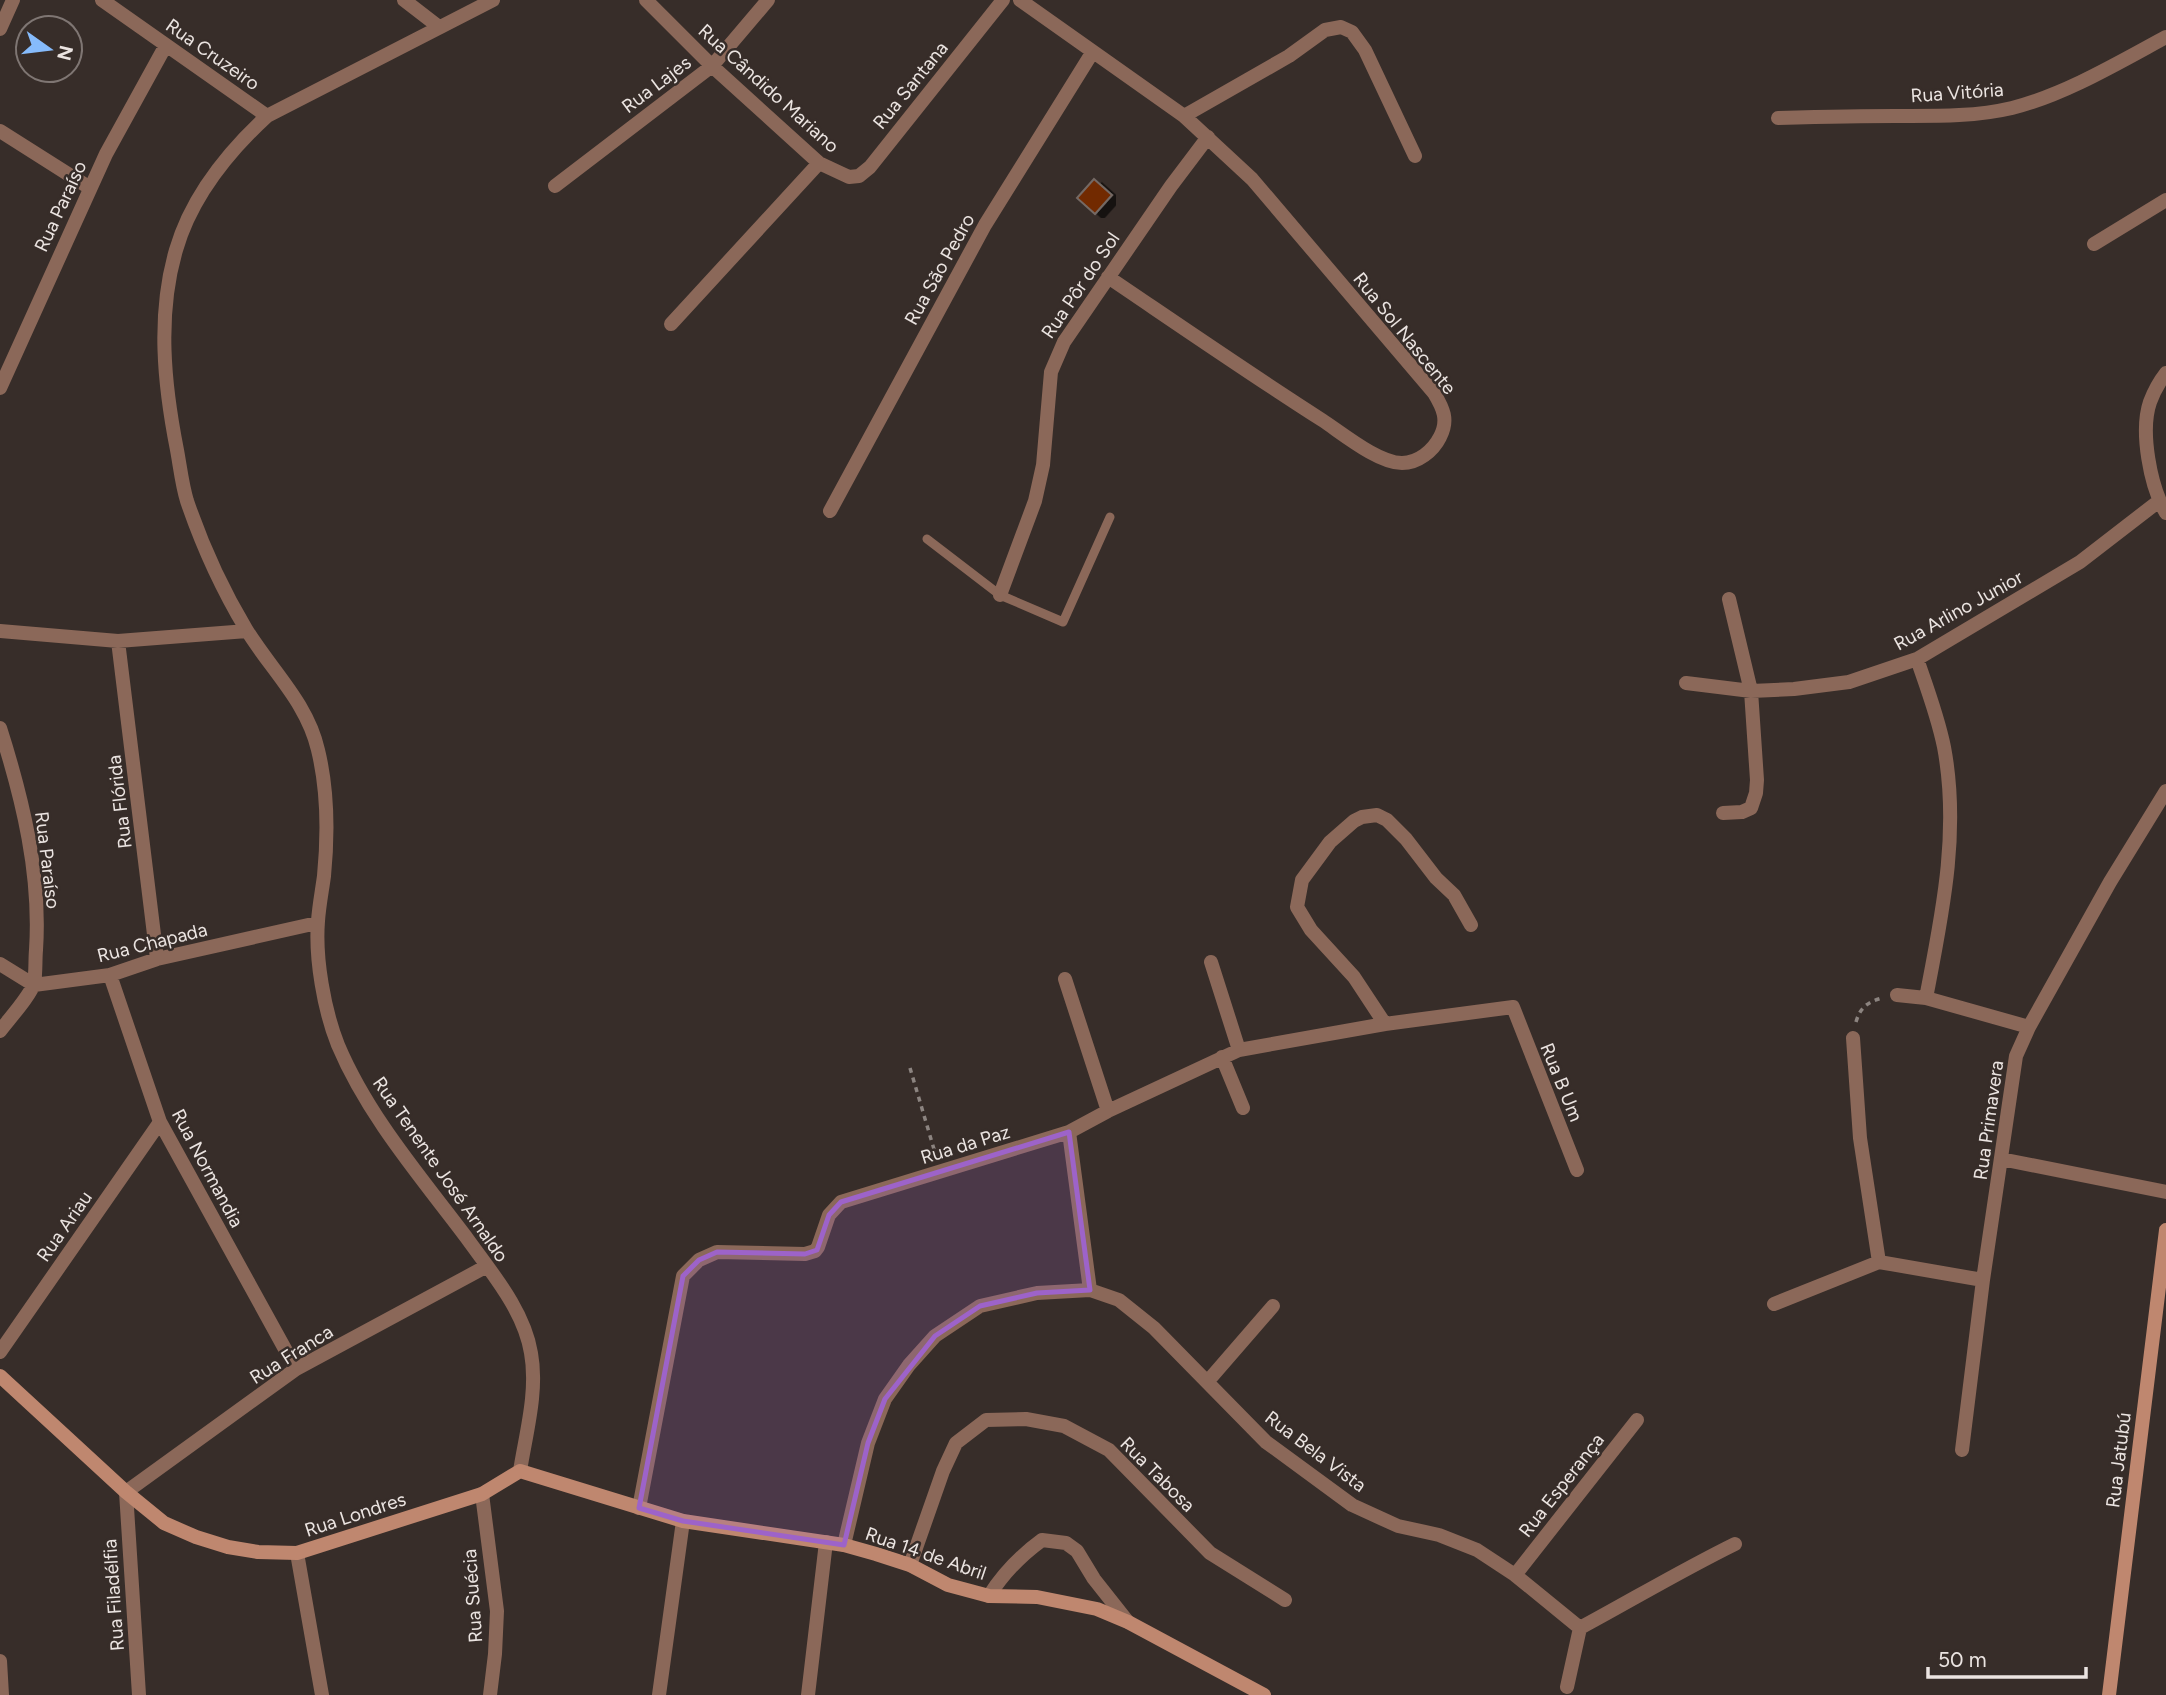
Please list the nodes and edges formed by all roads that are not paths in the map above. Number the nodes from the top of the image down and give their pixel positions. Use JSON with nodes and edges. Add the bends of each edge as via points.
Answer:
{"nodes":[{"id":1,"x":13,"y":0,"type":"edge"},
{"id":2,"x":102,"y":0,"type":"edge"},
{"id":3,"x":404,"y":0,"type":"edge"},
{"id":4,"x":493,"y":0,"type":"edge"},
{"id":5,"x":646,"y":0,"type":"edge"},
{"id":6,"x":768,"y":0,"type":"edge"},
{"id":7,"x":1003,"y":0,"type":"edge"},
{"id":8,"x":1020,"y":0,"type":"edge"},
{"id":9,"x":439,"y":27,"type":"junction"},
{"id":10,"x":0,"y":29,"type":"edge"},
{"id":11,"x":2166,"y":37,"type":"edge"},
{"id":12,"x":166,"y":46,"type":"junction"},
{"id":13,"x":1092,"y":53,"type":"junction"},
{"id":14,"x":712,"y":66,"type":"junction"},
{"id":15,"x":267,"y":116,"type":"junction"},
{"id":16,"x":1184,"y":116,"type":"junction"},
{"id":17,"x":1778,"y":118,"type":"dead end"},
{"id":18,"x":0,"y":131,"type":"edge"},
{"id":19,"x":1208,"y":137,"type":"junction"},
{"id":20,"x":1415,"y":156,"type":"dead end"},
{"id":21,"x":819,"y":163,"type":"junction"},
{"id":22,"x":838,"y":173,"type":"joint"},
{"id":23,"x":555,"y":186,"type":"dead end"},
{"id":24,"x":90,"y":188,"type":"junction"},
{"id":25,"x":2166,"y":200,"type":"edge"},
{"id":26,"x":2094,"y":244,"type":"dead end"},
{"id":27,"x":1108,"y":277,"type":"junction"},
{"id":28,"x":671,"y":324,"type":"dead end"},
{"id":29,"x":2166,"y":373,"type":"edge"},
{"id":30,"x":0,"y":388,"type":"edge"},
{"id":31,"x":2162,"y":507,"type":"edge"},
{"id":32,"x":830,"y":511,"type":"dead end"},
{"id":33,"x":1110,"y":517,"type":"dead end"},
{"id":34,"x":927,"y":539,"type":"dead end"},
{"id":35,"x":1000,"y":595,"type":"junction"},
{"id":36,"x":1729,"y":599,"type":"dead end"},
{"id":37,"x":0,"y":631,"type":"edge"},
{"id":38,"x":247,"y":631,"type":"junction"},
{"id":39,"x":118,"y":641,"type":"junction"},
{"id":40,"x":1917,"y":659,"type":"junction"},
{"id":41,"x":1686,"y":683,"type":"dead end"},
{"id":42,"x":1751,"y":691,"type":"junction"},
{"id":43,"x":0,"y":728,"type":"edge"},
{"id":44,"x":2166,"y":791,"type":"edge"},
{"id":45,"x":1723,"y":813,"type":"dead end"},
{"id":46,"x":317,"y":923,"type":"junction"},
{"id":47,"x":1471,"y":925,"type":"dead end"},
{"id":48,"x":157,"y":959,"type":"junction"},
{"id":49,"x":1211,"y":962,"type":"dead end"},
{"id":50,"x":0,"y":964,"type":"edge"},
{"id":51,"x":110,"y":975,"type":"junction"},
{"id":52,"x":1065,"y":979,"type":"dead end"},
{"id":53,"x":34,"y":985,"type":"junction"},
{"id":54,"x":1897,"y":995,"type":"road end"},
{"id":55,"x":1926,"y":998,"type":"junction"},
{"id":56,"x":1513,"y":1007,"type":"joint"},
{"id":57,"x":1385,"y":1024,"type":"junction"},
{"id":58,"x":2029,"y":1027,"type":"junction"},
{"id":59,"x":0,"y":1031,"type":"edge"},
{"id":60,"x":1853,"y":1038,"type":"road end"},
{"id":61,"x":1239,"y":1050,"type":"junction"},
{"id":62,"x":1222,"y":1058,"type":"junction"},
{"id":63,"x":1243,"y":1108,"type":"dead end"},
{"id":64,"x":1108,"y":1111,"type":"junction"},
{"id":65,"x":160,"y":1122,"type":"junction"},
{"id":66,"x":1069,"y":1132,"type":"junction"},
{"id":67,"x":2001,"y":1159,"type":"junction"},
{"id":68,"x":1577,"y":1170,"type":"dead end"},
{"id":69,"x":2166,"y":1192,"type":"edge"},
{"id":70,"x":2166,"y":1230,"type":"edge"},
{"id":71,"x":1879,"y":1262,"type":"junction"},
{"id":72,"x":487,"y":1266,"type":"junction"},
{"id":73,"x":1983,"y":1280,"type":"junction"},
{"id":74,"x":1090,"y":1290,"type":"junction"},
{"id":75,"x":1774,"y":1304,"type":"dead end"},
{"id":76,"x":1273,"y":1306,"type":"dead end"},
{"id":77,"x":0,"y":1352,"type":"edge"},
{"id":78,"x":296,"y":1369,"type":"junction"},
{"id":79,"x":0,"y":1376,"type":"edge"},
{"id":80,"x":1208,"y":1381,"type":"junction"},
{"id":81,"x":1637,"y":1420,"type":"dead end"},
{"id":82,"x":1962,"y":1450,"type":"dead end"},
{"id":83,"x":520,"y":1471,"type":"junction"},
{"id":84,"x":126,"y":1492,"type":"junction"},
{"id":85,"x":482,"y":1494,"type":"junction"},
{"id":86,"x":639,"y":1508,"type":"junction"},
{"id":87,"x":683,"y":1521,"type":"junction"},
{"id":88,"x":826,"y":1542,"type":"junction"},
{"id":89,"x":1735,"y":1544,"type":"dead end"},
{"id":90,"x":844,"y":1545,"type":"junction"},
{"id":91,"x":297,"y":1553,"type":"junction"},
{"id":92,"x":910,"y":1564,"type":"junction"},
{"id":93,"x":1515,"y":1575,"type":"junction"},
{"id":94,"x":989,"y":1595,"type":"junction"},
{"id":95,"x":1285,"y":1600,"type":"dead end"},
{"id":96,"x":1128,"y":1622,"type":"junction"},
{"id":97,"x":1580,"y":1628,"type":"junction"},
{"id":98,"x":0,"y":1661,"type":"edge"},
{"id":99,"x":1567,"y":1687,"type":"dead end"},
{"id":100,"x":2,"y":1695,"type":"edge"},
{"id":101,"x":139,"y":1695,"type":"edge"},
{"id":102,"x":322,"y":1695,"type":"edge"},
{"id":103,"x":490,"y":1695,"type":"edge"},
{"id":104,"x":659,"y":1695,"type":"edge"},
{"id":105,"x":808,"y":1695,"type":"edge"},
{"id":106,"x":1264,"y":1695,"type":"edge"},
{"id":107,"x":2109,"y":1695,"type":"edge"}],
"edges":[{"from":1,"to":10,"type":"street"},
{"from":2,"to":12,"type":"street","name":"Rua Cruzeiro"},
{"from":3,"to":9,"type":"street"},
{"from":4,"to":9,"type":"street","name":"Rua Tenente José Arnaldo"},
{"from":5,"to":14,"type":"street","name":"Rua Cândido Mariano"},
{"from":6,"to":14,"type":"street","name":"Rua Lajes"},
{"from":7,"to":22,"type":"street","name":"Rua Santana","via":[[870,167],[859,176]]},
{"from":8,"to":13,"type":"street","name":"Rua Sol Nascente"},
{"from":9,"to":15,"type":"street","name":"Rua Tenente José Arnaldo"},
{"from":11,"to":17,"type":"street","name":"Rua Vitória","via":[[2012,108],[1942,116]]},
{"from":12,"to":15,"type":"street","name":"Rua Cruzeiro"},
{"from":12,"to":24,"type":"street","name":"Rua Paraíso"},
{"from":13,"to":16,"type":"street","name":"Rua Sol Nascente"},
{"from":13,"to":32,"type":"street","name":"Rua São Pedro","via":[[985,225]]},
{"from":14,"to":21,"type":"street","name":"Rua Cândido Mariano"},
{"from":14,"to":23,"type":"street","name":"Rua Lajes"},
{"from":15,"to":38,"type":"street","name":"Rua Tenente José Arnaldo","via":[[219,168],[195,207],[177,247],[166,292],[163,334],[186,498],[210,561]]},
{"from":16,"to":19,"type":"street","name":"Rua Sol Nascente"},
{"from":16,"to":20,"type":"street","via":[[1325,30],[1341,27],[1352,32],[1365,50]]},
{"from":18,"to":24,"type":"street"},
{"from":19,"to":27,"type":"street","name":"Rua Pôr do Sol"},
{"from":19,"to":27,"type":"street","name":"Rua Sol Nascente","via":[[1252,179],[1434,393],[1445,425],[1434,447],[1416,460],[1401,463],[1375,454]]},
{"from":21,"to":22,"type":"street","name":"Rua Cândido Mariano"},
{"from":21,"to":28,"type":"street"},
{"from":24,"to":30,"type":"street","name":"Rua Paraíso"},
{"from":25,"to":26,"type":"street"},
{"from":27,"to":35,"type":"street","name":"Rua Pôr do Sol","via":[[1056,357],[1044,464]]},
{"from":29,"to":31,"type":"street","via":[[2149,404],[2145,426]]},
{"from":31,"to":40,"type":"street","name":"Rua Arlino Junior","via":[[2080,562]]},
{"from":33,"to":35,"type":"lane","via":[[1063,622]]},
{"from":34,"to":35,"type":"lane"},
{"from":36,"to":42,"type":"street"},
{"from":37,"to":39,"type":"street"},
{"from":38,"to":39,"type":"street"},
{"from":38,"to":46,"type":"street","name":"Rua Tenente José Arnaldo","via":[[305,713],[318,748],[327,794]]},
{"from":39,"to":48,"type":"street","name":"Rua Flórida"},
{"from":40,"to":42,"type":"street","name":"Rua Arlino Junior","via":[[1849,682]]},
{"from":40,"to":55,"type":"street","via":[[1944,747],[1951,797],[1945,894]]},
{"from":41,"to":42,"type":"street","name":"Rua Arlino Junior"},
{"from":42,"to":45,"type":"street","via":[[1756,793],[1751,808]]},
{"from":43,"to":53,"type":"street","name":"Rua Paraíso","via":[[15,775],[34,871]]},
{"from":44,"to":58,"type":"street","name":"Rua Primavera"},
{"from":46,"to":48,"type":"street","name":"Rua Chapada"},
{"from":46,"to":72,"type":"street","name":"Rua Tenente José Arnaldo","via":[[321,981],[337,1042],[367,1104]]},
{"from":47,"to":57,"type":"street","via":[[1454,895],[1382,817],[1362,817],[1330,842],[1302,880],[1297,907]]},
{"from":48,"to":51,"type":"street","name":"Rua Chapada"},
{"from":49,"to":61,"type":"street"},
{"from":50,"to":53,"type":"street"},
{"from":51,"to":53,"type":"street","name":"Rua Chapada"},
{"from":51,"to":65,"type":"street","name":"Rua Normandia"},
{"from":52,"to":64,"type":"street"},
{"from":53,"to":59,"type":"street"},
{"from":54,"to":55,"type":"street"},
{"from":55,"to":58,"type":"street"},
{"from":56,"to":57,"type":"street","name":"Rua da Paz"},
{"from":56,"to":68,"type":"street","name":"Rua B Um"},
{"from":57,"to":61,"type":"street","name":"Rua da Paz"},
{"from":58,"to":67,"type":"street","name":"Rua Primavera","via":[[2016,1056]]},
{"from":60,"to":71,"type":"street","via":[[1860,1138]]},
{"from":61,"to":62,"type":"street","name":"Rua da Paz"},
{"from":62,"to":63,"type":"street"},
{"from":62,"to":64,"type":"street","name":"Rua da Paz"},
{"from":64,"to":66,"type":"street","name":"Rua da Paz"},
{"from":65,"to":77,"type":"street","name":"Rua Ariau"},
{"from":65,"to":78,"type":"street","name":"Rua Normandia"},
{"from":66,"to":74,"type":"street"},
{"from":66,"to":86,"type":"street","name":"Rua da Paz","via":[[841,1202],[828,1215],[815,1251],[717,1252],[699,1260],[683,1276]]},
{"from":67,"to":69,"type":"street"},
{"from":67,"to":73,"type":"street","name":"Rua Primavera"},
{"from":70,"to":107,"type":"street","name":"Rua Jatubú"},
{"from":71,"to":73,"type":"street"},
{"from":71,"to":75,"type":"street"},
{"from":72,"to":78,"type":"street","name":"Rua Franca"},
{"from":72,"to":83,"type":"street","name":"Rua Tenente José Arnaldo","via":[[524,1324],[532,1356],[532,1396]]},
{"from":73,"to":82,"type":"street","name":"Rua Primavera"},
{"from":74,"to":80,"type":"street","name":"Rua Bela Vista","via":[[1119,1300]]},
{"from":74,"to":90,"type":"street","name":"Rua Bela Vista","via":[[1037,1293],[979,1306],[935,1336],[885,1399],[868,1443]]},
{"from":76,"to":80,"type":"street"},
{"from":78,"to":84,"type":"street","name":"Rua Franca"},
{"from":79,"to":84,"type":"street","name":"Rua Londres"},
{"from":80,"to":93,"type":"street","name":"Rua Bela Vista","via":[[1266,1442],[1352,1505],[1398,1526],[1477,1550]]},
{"from":81,"to":93,"type":"street","name":"Rua Esperança"},
{"from":83,"to":85,"type":"street","name":"Rua Londres"},
{"from":83,"to":86,"type":"street","name":"Rua 14 de Abril"},
{"from":84,"to":91,"type":"street","name":"Rua Londres","via":[[164,1523],[196,1537],[258,1552]]},
{"from":84,"to":101,"type":"street","name":"Rua Filadélfia"},
{"from":85,"to":91,"type":"street","name":"Rua Londres"},
{"from":85,"to":103,"type":"street","name":"Rua Suécia","via":[[497,1611]]},
{"from":86,"to":87,"type":"street","name":"Rua 14 de Abril"},
{"from":87,"to":88,"type":"street","name":"Rua 14 de Abril"},
{"from":87,"to":104,"type":"street"},
{"from":88,"to":90,"type":"street","name":"Rua 14 de Abril"},
{"from":88,"to":105,"type":"street"},
{"from":89,"to":97,"type":"street"},
{"from":90,"to":92,"type":"street","name":"Rua 14 de Abril"},
{"from":91,"to":102,"type":"street"},
{"from":92,"to":94,"type":"street","name":"Rua 14 de Abril","via":[[948,1584]]},
{"from":92,"to":95,"type":"street","name":"Rua Tabosa","via":[[956,1443],[986,1420],[1026,1419],[1064,1426],[1109,1450],[1210,1553]]},
{"from":93,"to":97,"type":"street","name":"Rua Bela Vista"},
{"from":94,"to":96,"type":"street","name":"Rua 14 de Abril","via":[[1037,1597],[1097,1609]]},
{"from":94,"to":96,"type":"street","via":[[1016,1559],[1042,1540],[1066,1543],[1077,1551]]},
{"from":96,"to":106,"type":"street","name":"Rua 14 de Abril"},
{"from":97,"to":99,"type":"street"},
{"from":98,"to":100,"type":"street"}]}
